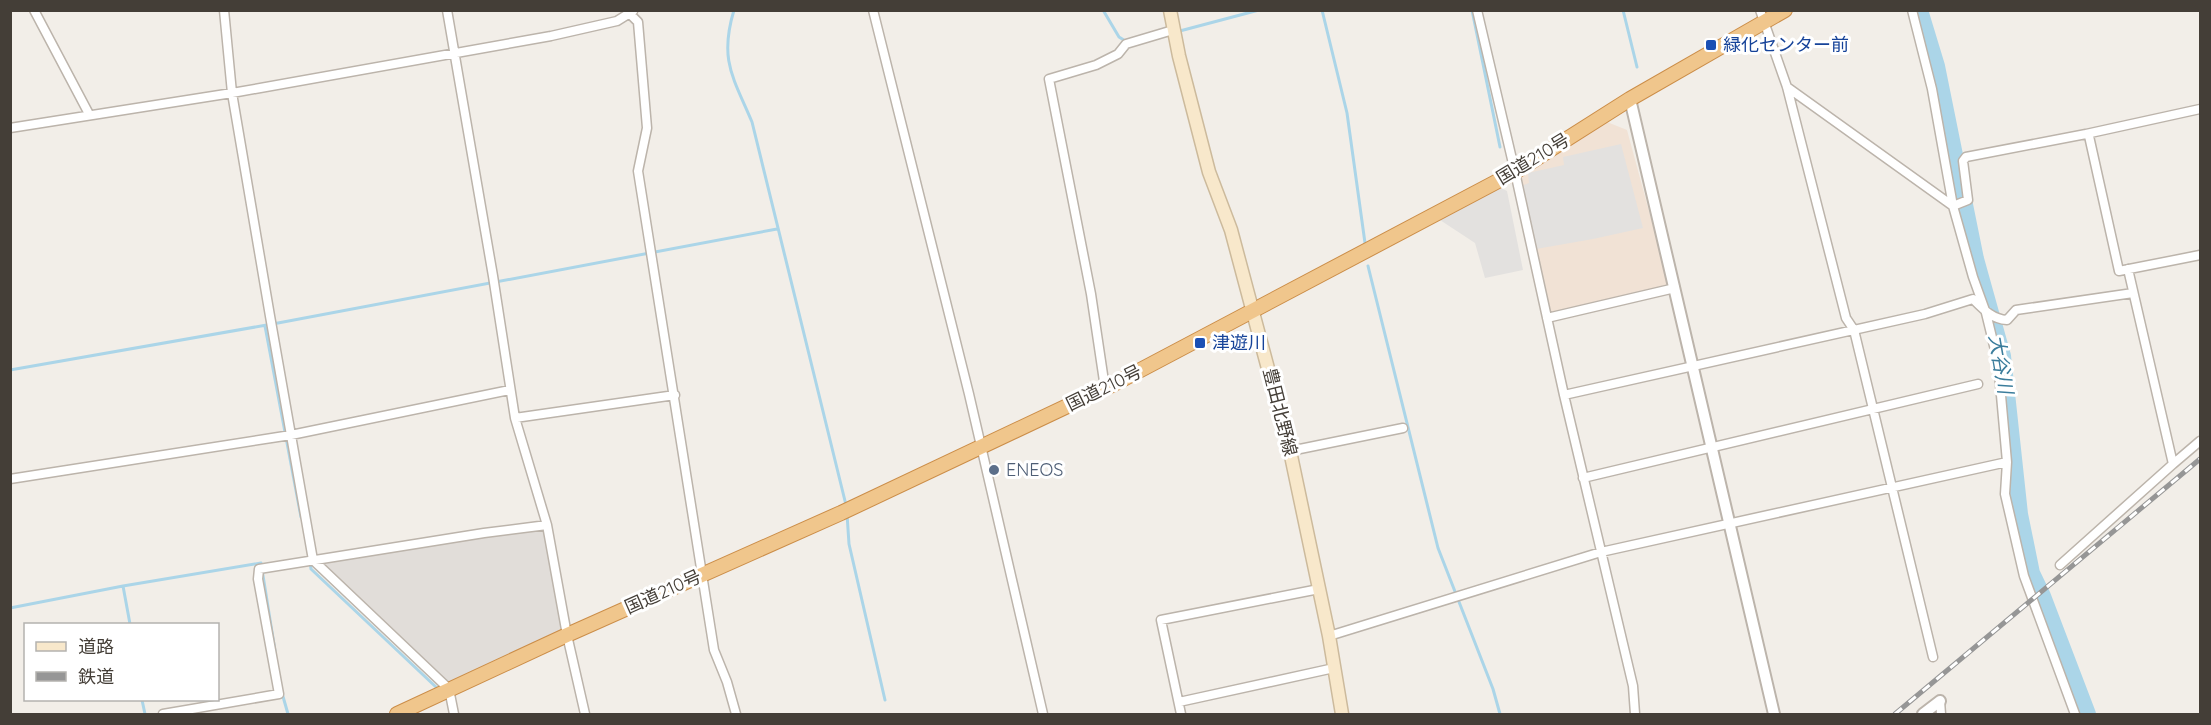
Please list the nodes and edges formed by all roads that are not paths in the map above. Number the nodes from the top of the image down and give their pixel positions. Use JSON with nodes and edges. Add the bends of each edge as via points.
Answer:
{"nodes":[{"id":1,"x":34,"y":10,"type":"edge"},
{"id":2,"x":224,"y":10,"type":"edge"},
{"id":3,"x":447,"y":10,"type":"edge"},
{"id":4,"x":873,"y":10,"type":"edge"},
{"id":5,"x":1170,"y":10,"type":"edge"},
{"id":6,"x":1477,"y":10,"type":"edge"},
{"id":7,"x":1785,"y":10,"type":"edge"},
{"id":8,"x":1912,"y":10,"type":"edge"},
{"id":9,"x":631,"y":12,"type":"edge"},
{"id":10,"x":1761,"y":17,"type":"edge"},
{"id":11,"x":1173,"y":30,"type":"junction"},
{"id":12,"x":454,"y":52,"type":"junction"},
{"id":13,"x":1787,"y":87,"type":"junction"},
{"id":14,"x":232,"y":93,"type":"junction"},
{"id":15,"x":1630,"y":99,"type":"junction"},
{"id":16,"x":2200,"y":109,"type":"edge"},
{"id":17,"x":89,"y":114,"type":"junction"},
{"id":18,"x":10,"y":128,"type":"edge"},
{"id":19,"x":2086,"y":134,"type":"junction"},
{"id":20,"x":1515,"y":172,"type":"junction"},
{"id":21,"x":1953,"y":206,"type":"junction"},
{"id":22,"x":2200,"y":255,"type":"edge"},
{"id":23,"x":2128,"y":269,"type":"junction"},
{"id":24,"x":1973,"y":277,"type":"junction"},
{"id":25,"x":1675,"y":288,"type":"junction"},
{"id":26,"x":2133,"y":293,"type":"junction"},
{"id":27,"x":1972,"y":299,"type":"junction"},
{"id":28,"x":1254,"y":311,"type":"junction"},
{"id":29,"x":1986,"y":313,"type":"junction"},
{"id":30,"x":1547,"y":318,"type":"junction"},
{"id":31,"x":1854,"y":330,"type":"junction"},
{"id":32,"x":1693,"y":365,"type":"junction"},
{"id":33,"x":1978,"y":384,"type":"dead end"},
{"id":34,"x":1105,"y":388,"type":"junction"},
{"id":35,"x":510,"y":390,"type":"junction"},
{"id":36,"x":675,"y":395,"type":"junction"},
{"id":37,"x":1564,"y":395,"type":"junction"},
{"id":38,"x":1874,"y":408,"type":"junction"},
{"id":39,"x":515,"y":418,"type":"junction"},
{"id":40,"x":1403,"y":428,"type":"dead end"},
{"id":41,"x":291,"y":435,"type":"junction"},
{"id":42,"x":2200,"y":441,"type":"edge"},
{"id":43,"x":982,"y":447,"type":"junction"},
{"id":44,"x":1712,"y":447,"type":"junction"},
{"id":45,"x":1290,"y":451,"type":"junction"},
{"id":46,"x":2007,"y":462,"type":"junction"},
{"id":47,"x":2173,"y":464,"type":"junction"},
{"id":48,"x":1583,"y":478,"type":"junction"},
{"id":49,"x":10,"y":479,"type":"edge"},
{"id":50,"x":1893,"y":488,"type":"junction"},
{"id":51,"x":1729,"y":522,"type":"junction"},
{"id":52,"x":547,"y":525,"type":"junction"},
{"id":53,"x":1601,"y":552,"type":"junction"},
{"id":54,"x":313,"y":560,"type":"junction"},
{"id":55,"x":2060,"y":566,"type":"dead end"},
{"id":56,"x":703,"y":574,"type":"junction"},
{"id":57,"x":1319,"y":590,"type":"junction"},
{"id":58,"x":567,"y":635,"type":"junction"},
{"id":59,"x":1329,"y":636,"type":"junction"},
{"id":60,"x":1933,"y":657,"type":"dead end"},
{"id":61,"x":1334,"y":668,"type":"junction"},
{"id":62,"x":449,"y":689,"type":"junction"},
{"id":63,"x":1940,"y":701,"type":"joint"},
{"id":64,"x":1179,"y":702,"type":"junction"},
{"id":65,"x":162,"y":714,"type":"edge"},
{"id":66,"x":396,"y":714,"type":"edge"},
{"id":67,"x":454,"y":714,"type":"edge"},
{"id":68,"x":585,"y":714,"type":"edge"},
{"id":69,"x":736,"y":714,"type":"edge"},
{"id":70,"x":1043,"y":714,"type":"edge"},
{"id":71,"x":1181,"y":714,"type":"edge"},
{"id":72,"x":1342,"y":714,"type":"edge"},
{"id":73,"x":1635,"y":714,"type":"edge"},
{"id":74,"x":1774,"y":714,"type":"edge"},
{"id":75,"x":1923,"y":714,"type":"edge"},
{"id":76,"x":1941,"y":714,"type":"edge"},
{"id":77,"x":2075,"y":714,"type":"edge"}],
"edges":[{"from":1,"to":17,"type":"street"},
{"from":2,"to":14,"type":"street"},
{"from":3,"to":12,"type":"street"},
{"from":4,"to":43,"type":"street"},
{"from":5,"to":11,"type":"main road","name":"豊田北野線"},
{"from":6,"to":20,"type":"street"},
{"from":7,"to":10,"type":"highway","name":"国道210号"},
{"from":8,"to":21,"type":"street","via":[[1932,89]]},
{"from":9,"to":12,"type":"street","via":[[595,27]]},
{"from":9,"to":36,"type":"street","via":[[638,22],[647,128],[638,171]]},
{"from":10,"to":13,"type":"street"},
{"from":10,"to":15,"type":"highway","name":"国道210号"},
{"from":11,"to":28,"type":"main road","name":"豊田北野線","via":[[1209,172],[1231,230]]},
{"from":11,"to":34,"type":"street","via":[[1126,44],[1118,54],[1096,65],[1049,79]]},
{"from":12,"to":14,"type":"street"},
{"from":12,"to":35,"type":"street"},
{"from":13,"to":21,"type":"street"},
{"from":13,"to":31,"type":"street","via":[[1846,318]]},
{"from":14,"to":17,"type":"street"},
{"from":14,"to":41,"type":"street"},
{"from":15,"to":20,"type":"highway","name":"国道210号"},
{"from":15,"to":25,"type":"street"},
{"from":16,"to":19,"type":"street"},
{"from":17,"to":18,"type":"street"},
{"from":19,"to":21,"type":"street","via":[[1966,157],[1963,161],[1968,200]]},
{"from":19,"to":23,"type":"street","via":[[2119,271]]},
{"from":20,"to":28,"type":"highway","name":"国道210号"},
{"from":20,"to":30,"type":"street"},
{"from":21,"to":24,"type":"street"},
{"from":22,"to":23,"type":"street"},
{"from":23,"to":26,"type":"street"},
{"from":24,"to":27,"type":"street"},
{"from":24,"to":29,"type":"street"},
{"from":25,"to":30,"type":"street"},
{"from":25,"to":32,"type":"street"},
{"from":26,"to":29,"type":"street","via":[[2016,310],[2007,320]]},
{"from":26,"to":47,"type":"street"},
{"from":27,"to":29,"type":"street"},
{"from":27,"to":31,"type":"street"},
{"from":28,"to":34,"type":"highway","name":"国道210号"},
{"from":28,"to":45,"type":"main road","name":"豊田北野線"},
{"from":29,"to":46,"type":"street","via":[[1998,362]]},
{"from":30,"to":37,"type":"street"},
{"from":31,"to":32,"type":"street"},
{"from":31,"to":38,"type":"street"},
{"from":32,"to":37,"type":"street"},
{"from":32,"to":44,"type":"street"},
{"from":33,"to":38,"type":"street"},
{"from":34,"to":43,"type":"highway","name":"国道210号"},
{"from":35,"to":39,"type":"street"},
{"from":35,"to":41,"type":"street"},
{"from":36,"to":39,"type":"street"},
{"from":36,"to":56,"type":"street"},
{"from":37,"to":48,"type":"street"},
{"from":38,"to":44,"type":"street"},
{"from":38,"to":50,"type":"street"},
{"from":39,"to":52,"type":"street"},
{"from":40,"to":45,"type":"street"},
{"from":41,"to":49,"type":"street"},
{"from":41,"to":54,"type":"street"},
{"from":42,"to":47,"type":"street"},
{"from":43,"to":56,"type":"highway","name":"国道210号"},
{"from":43,"to":70,"type":"street"},
{"from":44,"to":48,"type":"street"},
{"from":44,"to":51,"type":"street"},
{"from":45,"to":57,"type":"main road","name":"豊田北野線"},
{"from":46,"to":50,"type":"street"},
{"from":46,"to":77,"type":"street","via":[[2005,494],[2025,576]]},
{"from":47,"to":55,"type":"street"},
{"from":48,"to":53,"type":"street"},
{"from":50,"to":51,"type":"street"},
{"from":50,"to":60,"type":"street"},
{"from":51,"to":53,"type":"street"},
{"from":51,"to":74,"type":"street"},
{"from":52,"to":54,"type":"street"},
{"from":52,"to":58,"type":"street"},
{"from":53,"to":59,"type":"street"},
{"from":53,"to":73,"type":"street","via":[[1633,686]]},
{"from":54,"to":62,"type":"street"},
{"from":54,"to":65,"type":"street","via":[[259,569],[279,694]]},
{"from":56,"to":58,"type":"highway","name":"国道210号"},
{"from":56,"to":69,"type":"street","via":[[714,650]]},
{"from":57,"to":59,"type":"main road","name":"豊田北野線"},
{"from":57,"to":64,"type":"street","via":[[1161,620]]},
{"from":58,"to":62,"type":"highway","name":"国道210号"},
{"from":58,"to":68,"type":"street"},
{"from":59,"to":61,"type":"main road","name":"豊田北野線"},
{"from":61,"to":64,"type":"street"},
{"from":61,"to":72,"type":"main road","name":"豊田北野線"},
{"from":62,"to":66,"type":"highway","name":"国道210号"},
{"from":62,"to":67,"type":"street"},
{"from":63,"to":75,"type":"street"},
{"from":63,"to":76,"type":"street"},
{"from":64,"to":71,"type":"street"}]}
